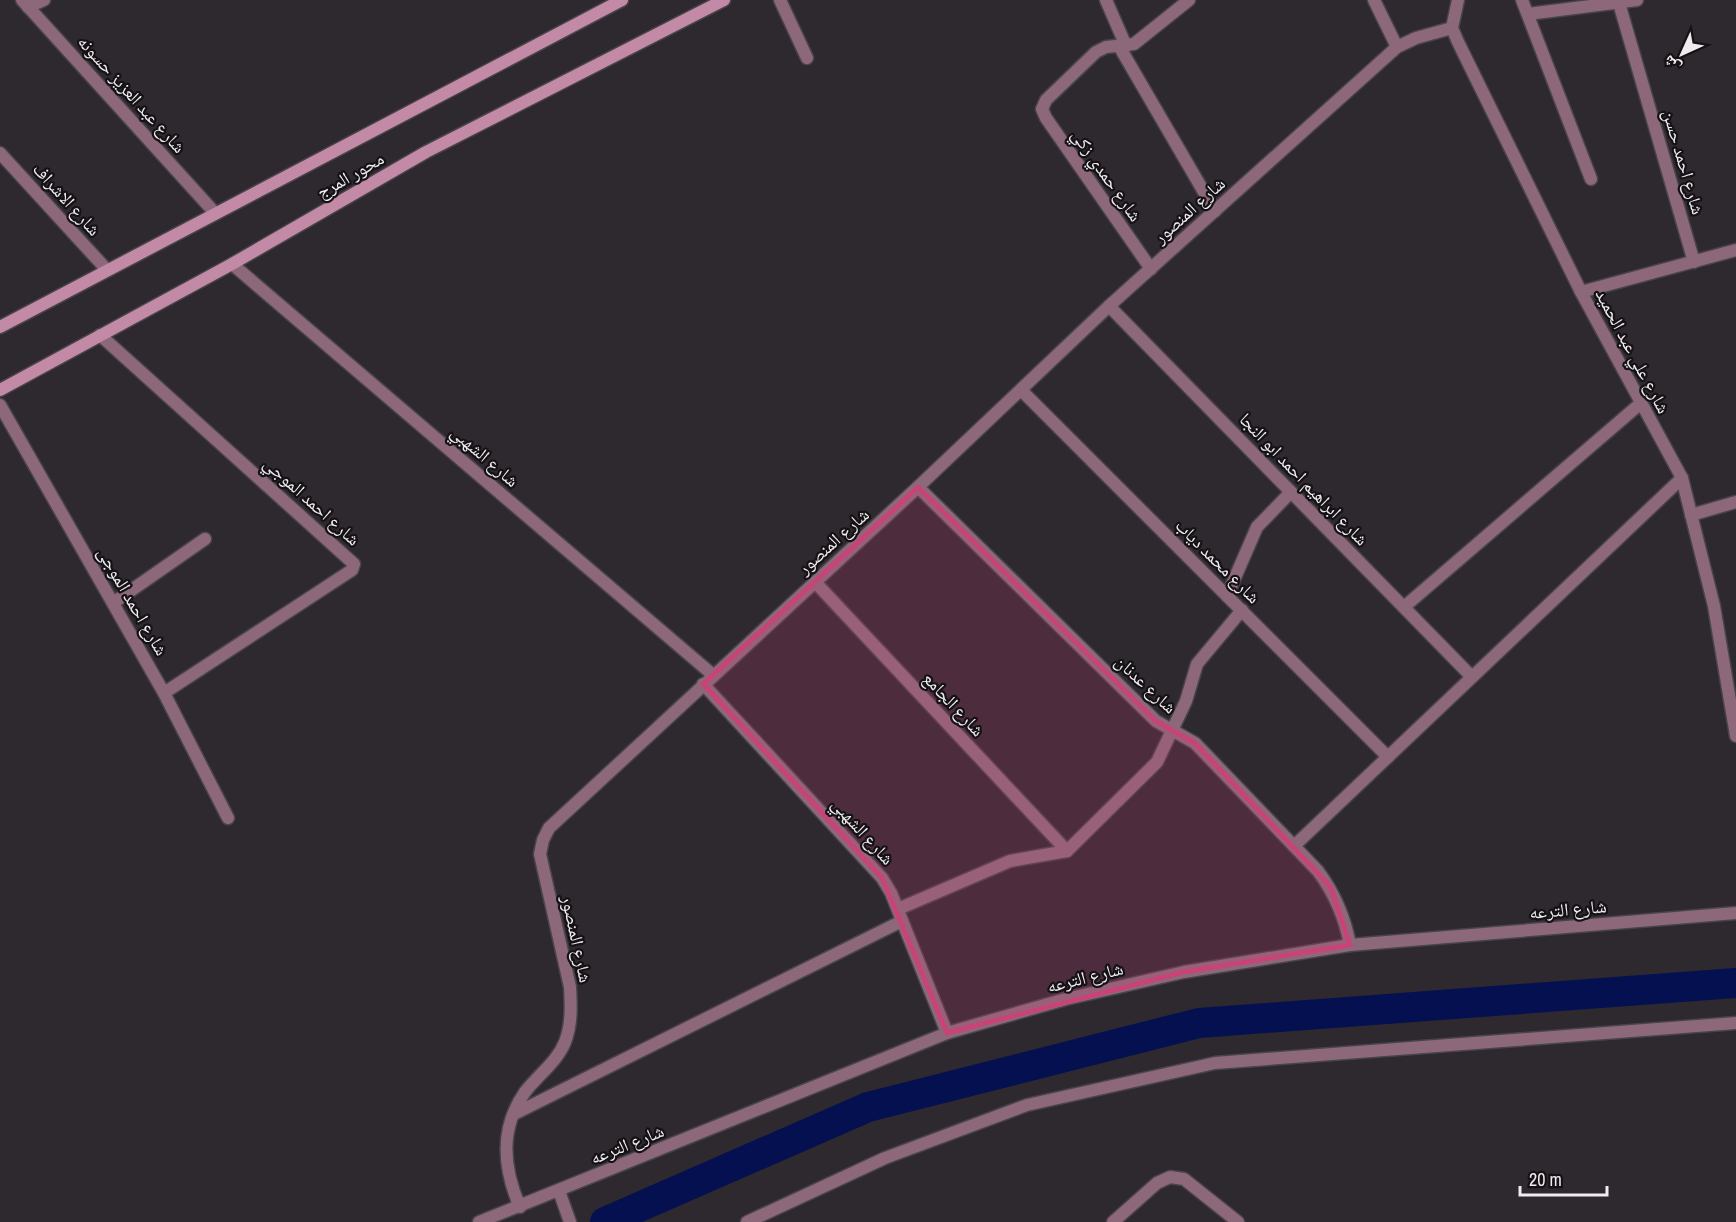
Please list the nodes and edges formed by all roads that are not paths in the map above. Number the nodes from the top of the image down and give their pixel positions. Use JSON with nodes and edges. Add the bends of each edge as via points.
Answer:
{"nodes":[{"id":1,"x":44,"y":0,"type":"edge"},
{"id":2,"x":622,"y":0,"type":"edge"},
{"id":3,"x":724,"y":0,"type":"edge"},
{"id":4,"x":780,"y":0,"type":"edge"},
{"id":5,"x":1106,"y":0,"type":"edge"},
{"id":6,"x":1189,"y":0,"type":"edge"},
{"id":7,"x":1374,"y":0,"type":"edge"},
{"id":8,"x":1458,"y":0,"type":"edge"},
{"id":9,"x":1522,"y":0,"type":"edge"},
{"id":10,"x":1637,"y":0,"type":"edge"},
{"id":11,"x":1619,"y":3,"type":"junction"},
{"id":12,"x":25,"y":4,"type":"edge"},
{"id":13,"x":1528,"y":14,"type":"junction"},
{"id":14,"x":1452,"y":28,"type":"junction"},
{"id":15,"x":1123,"y":46,"type":"junction"},
{"id":16,"x":1397,"y":47,"type":"junction"},
{"id":17,"x":807,"y":58,"type":"dead end"},
{"id":18,"x":0,"y":153,"type":"edge"},
{"id":19,"x":1591,"y":179,"type":"dead end"},
{"id":20,"x":1215,"y":212,"type":"junction"},
{"id":21,"x":215,"y":213,"type":"junction"},
{"id":22,"x":1736,"y":250,"type":"edge"},
{"id":23,"x":1694,"y":262,"type":"junction"},
{"id":24,"x":232,"y":264,"type":"junction"},
{"id":25,"x":1151,"y":269,"type":"junction"},
{"id":26,"x":108,"y":270,"type":"junction"},
{"id":27,"x":1581,"y":292,"type":"junction"},
{"id":28,"x":1109,"y":306,"type":"junction"},
{"id":29,"x":0,"y":327,"type":"edge"},
{"id":30,"x":100,"y":335,"type":"junction"},
{"id":31,"x":0,"y":390,"type":"edge"},
{"id":32,"x":1022,"y":391,"type":"junction"},
{"id":33,"x":1641,"y":403,"type":"junction"},
{"id":34,"x":0,"y":405,"type":"edge"},
{"id":35,"x":1682,"y":478,"type":"junction"},
{"id":36,"x":918,"y":488,"type":"junction"},
{"id":37,"x":1291,"y":492,"type":"junction"},
{"id":38,"x":1736,"y":502,"type":"edge"},
{"id":39,"x":1691,"y":514,"type":"junction"},
{"id":40,"x":205,"y":539,"type":"dead end"},
{"id":41,"x":815,"y":582,"type":"junction"},
{"id":42,"x":1227,"y":596,"type":"junction"},
{"id":43,"x":113,"y":603,"type":"junction"},
{"id":44,"x":1404,"y":607,"type":"junction"},
{"id":45,"x":1242,"y":610,"type":"junction"},
{"id":46,"x":713,"y":675,"type":"junction"},
{"id":47,"x":1472,"y":677,"type":"junction"},
{"id":48,"x":703,"y":684,"type":"junction"},
{"id":49,"x":164,"y":693,"type":"junction"},
{"id":50,"x":1172,"y":730,"type":"junction"},
{"id":51,"x":1736,"y":736,"type":"edge"},
{"id":52,"x":1388,"y":757,"type":"junction"},
{"id":53,"x":228,"y":818,"type":"dead end"},
{"id":54,"x":1294,"y":846,"type":"junction"},
{"id":55,"x":1067,"y":851,"type":"junction"},
{"id":56,"x":1736,"y":913,"type":"edge"},
{"id":57,"x":900,"y":915,"type":"junction"},
{"id":58,"x":1350,"y":945,"type":"junction"},
{"id":59,"x":1736,"y":1023,"type":"edge"},
{"id":60,"x":947,"y":1033,"type":"junction"},
{"id":61,"x":513,"y":1114,"type":"junction"},
{"id":62,"x":559,"y":1191,"type":"junction"},
{"id":63,"x":520,"y":1206,"type":"junction"},
{"id":64,"x":570,"y":1221,"type":"edge"},
{"id":65,"x":478,"y":1222,"type":"edge"},
{"id":66,"x":747,"y":1222,"type":"edge"},
{"id":67,"x":1113,"y":1222,"type":"edge"},
{"id":68,"x":1238,"y":1222,"type":"edge"}],
"edges":[{"from":1,"to":12,"type":"street"},
{"from":2,"to":21,"type":"main road","name":"محور المرج"},
{"from":3,"to":24,"type":"main road","name":"محور المرج","via":[[426,152]]},
{"from":4,"to":17,"type":"street"},
{"from":5,"to":15,"type":"street"},
{"from":6,"to":15,"type":"street","via":[[1140,40]]},
{"from":7,"to":16,"type":"street"},
{"from":8,"to":14,"type":"street"},
{"from":9,"to":13,"type":"street"},
{"from":10,"to":11,"type":"street"},
{"from":11,"to":13,"type":"street"},
{"from":11,"to":23,"type":"street","name":"شارع احمد حسن"},
{"from":12,"to":21,"type":"street","name":"شارع عبد العزيز حسونه"},
{"from":13,"to":19,"type":"street"},
{"from":14,"to":16,"type":"street","name":"شارع المنصور"},
{"from":14,"to":27,"type":"street","name":"شارع علي عبد الحميد"},
{"from":15,"to":20,"type":"street"},
{"from":15,"to":25,"type":"street","name":"شارع حمدي زكي","via":[[1096,52],[1046,100],[1042,109]]},
{"from":16,"to":20,"type":"street","name":"شارع المنصور"},
{"from":18,"to":26,"type":"street","name":"شارع الاشراف"},
{"from":20,"to":25,"type":"street","name":"شارع المنصور"},
{"from":21,"to":26,"type":"main road","name":"محور المرج"},
{"from":22,"to":23,"type":"street"},
{"from":23,"to":27,"type":"street"},
{"from":24,"to":30,"type":"main road","name":"محور المرج"},
{"from":24,"to":46,"type":"street","name":"شارع الشهبي"},
{"from":25,"to":28,"type":"street","name":"شارع المنصور"},
{"from":26,"to":29,"type":"main road","name":"محور المرج"},
{"from":27,"to":33,"type":"street","name":"شارع علي عبد الحميد"},
{"from":28,"to":32,"type":"street","name":"شارع المنصور"},
{"from":28,"to":37,"type":"street","name":"شارع ابراهيم احمد ابو النجا"},
{"from":30,"to":31,"type":"main road","name":"محور المرج"},
{"from":30,"to":49,"type":"street","name":"شارع احمد الموجي","via":[[354,564],[352,570]]},
{"from":32,"to":36,"type":"street","name":"شارع المنصور"},
{"from":32,"to":42,"type":"street","name":"شارع محمد دياب"},
{"from":33,"to":35,"type":"street","name":"شارع علي عبد الحميد"},
{"from":33,"to":44,"type":"street"},
{"from":34,"to":43,"type":"street","name":"شارع احمد الموجى"},
{"from":35,"to":39,"type":"street","name":"شارع علي عبد الحميد"},
{"from":35,"to":47,"type":"street"},
{"from":36,"to":41,"type":"street","name":"شارع المنصور"},
{"from":36,"to":50,"type":"street","name":"شارع عدنان","via":[[1156,721]]},
{"from":37,"to":42,"type":"street","via":[[1257,526]]},
{"from":37,"to":44,"type":"street","name":"شارع ابراهيم احمد ابو النجا"},
{"from":38,"to":39,"type":"street"},
{"from":39,"to":51,"type":"street","name":"شارع علي عبد الحميد","via":[[1714,606]]},
{"from":40,"to":43,"type":"street"},
{"from":41,"to":46,"type":"street","name":"شارع المنصور"},
{"from":41,"to":55,"type":"street","name":"شارع الجامع"},
{"from":42,"to":45,"type":"street","name":"شارع محمد دياب"},
{"from":43,"to":49,"type":"street","name":"شارع احمد الموجى"},
{"from":44,"to":47,"type":"street","name":"شارع ابراهيم احمد ابو النجا"},
{"from":45,"to":50,"type":"street","via":[[1197,664]]},
{"from":45,"to":52,"type":"street","name":"شارع محمد دياب"},
{"from":46,"to":48,"type":"street","name":"شارع المنصور"},
{"from":47,"to":52,"type":"street"},
{"from":48,"to":57,"type":"street","name":"شارع الشهبي","via":[[871,864],[891,892]]},
{"from":48,"to":61,"type":"street","name":"شارع المنصور","via":[[559,818],[543,840],[540,854],[570,987],[570,1024],[557,1057],[525,1092]]},
{"from":49,"to":53,"type":"street","name":"شارع احمد الموجى"},
{"from":50,"to":54,"type":"street","name":"شارع عدنان","via":[[1195,743]]},
{"from":50,"to":55,"type":"street","via":[[1157,762]]},
{"from":52,"to":54,"type":"street"},
{"from":54,"to":58,"type":"street","name":"شارع عدنان","via":[[1331,887]]},
{"from":55,"to":57,"type":"street","via":[[1010,861]]},
{"from":56,"to":58,"type":"street","name":"شارع الترعه"},
{"from":57,"to":60,"type":"street","name":"شارع الشهبي"},
{"from":57,"to":61,"type":"street"},
{"from":58,"to":60,"type":"street","name":"شارع الترعه","via":[[1184,972],[1066,999]]},
{"from":59,"to":66,"type":"street","via":[[1215,1063],[1027,1105],[885,1158]]},
{"from":60,"to":62,"type":"street","name":"شارع الترعه"},
{"from":61,"to":63,"type":"street","name":"شارع المنصور","via":[[506,1161]]},
{"from":62,"to":63,"type":"street","name":"شارع الترعه"},
{"from":62,"to":64,"type":"street"},
{"from":63,"to":65,"type":"street","name":"شارع الترعه"},
{"from":67,"to":68,"type":"street","via":[[1157,1183],[1170,1177],[1184,1179]]}]}
